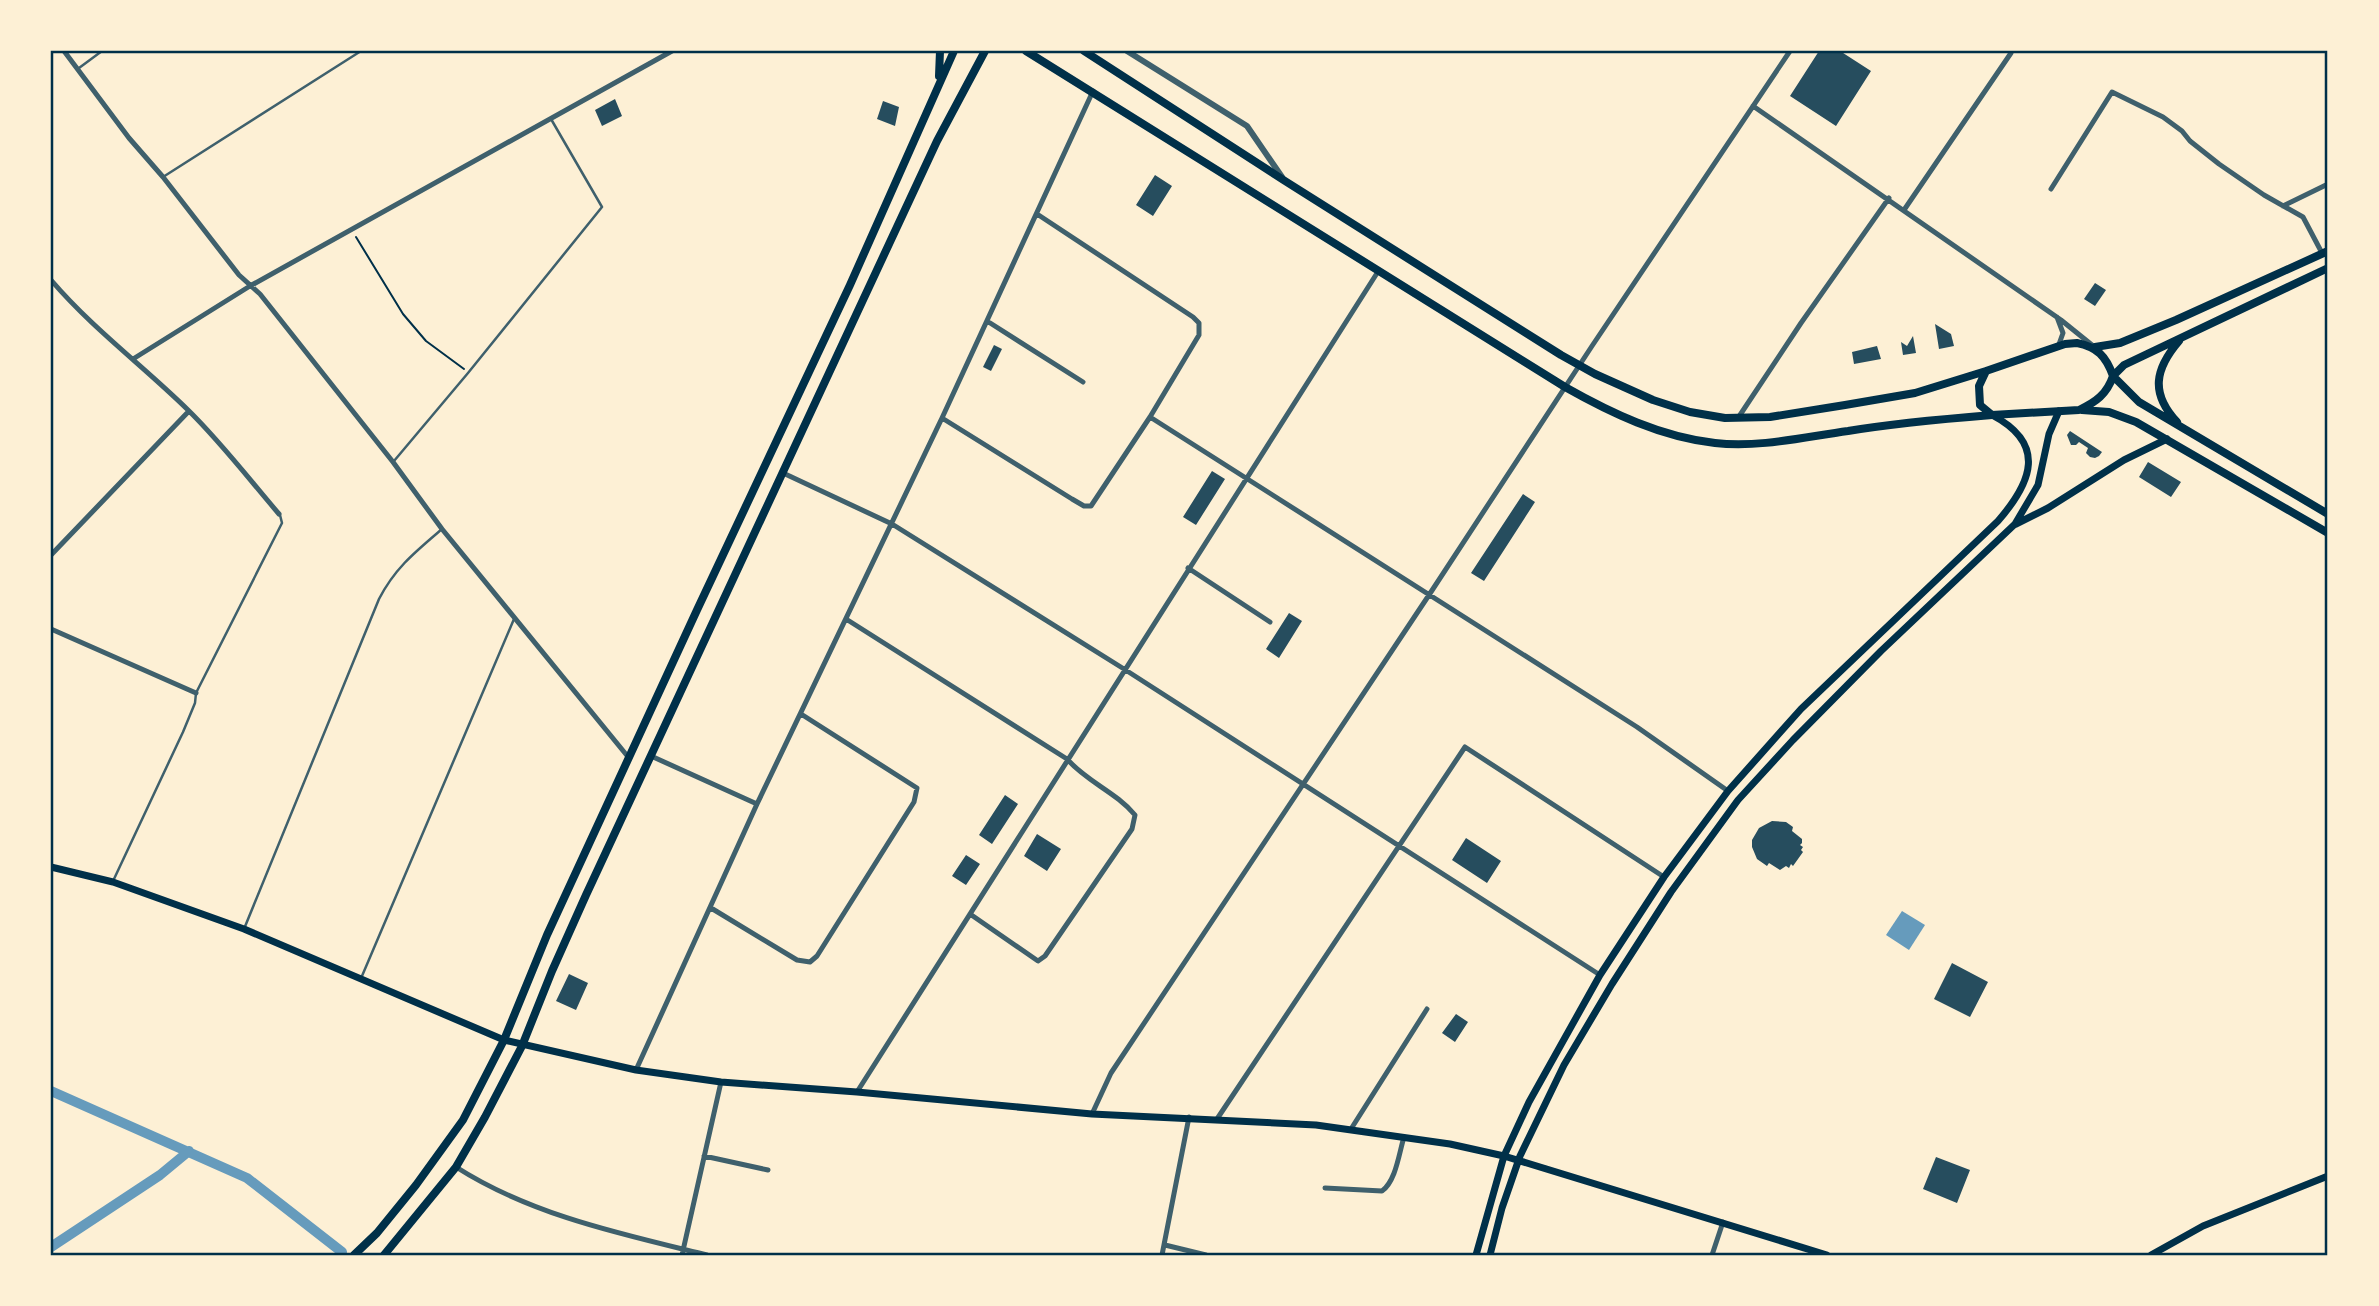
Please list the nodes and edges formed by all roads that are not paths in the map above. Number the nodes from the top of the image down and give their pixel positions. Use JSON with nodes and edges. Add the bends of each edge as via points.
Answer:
{"nodes":[{"id":1,"x":64,"y":51,"type":"edge"},
{"id":2,"x":102,"y":51,"type":"edge"},
{"id":3,"x":361,"y":51,"type":"edge"},
{"id":4,"x":671,"y":51,"type":"edge"},
{"id":5,"x":940,"y":51,"type":"edge"},
{"id":6,"x":954,"y":51,"type":"edge"},
{"id":7,"x":985,"y":51,"type":"edge"},
{"id":8,"x":1026,"y":51,"type":"edge"},
{"id":9,"x":1084,"y":51,"type":"edge"},
{"id":10,"x":1127,"y":51,"type":"edge"},
{"id":11,"x":1790,"y":51,"type":"edge"},
{"id":12,"x":2011,"y":52,"type":"dead end"},
{"id":13,"x":78,"y":69,"type":"junction"},
{"id":14,"x":937,"y":85,"type":"junction"},
{"id":15,"x":1093,"y":91,"type":"junction"},
{"id":16,"x":1754,"y":106,"type":"junction"},
{"id":17,"x":551,"y":119,"type":"junction"},
{"id":18,"x":163,"y":177,"type":"junction"},
{"id":19,"x":1285,"y":181,"type":"junction"},
{"id":20,"x":2328,"y":184,"type":"edge"},
{"id":21,"x":2051,"y":189,"type":"dead end"},
{"id":22,"x":1889,"y":198,"type":"junction"},
{"id":23,"x":2283,"y":206,"type":"junction"},
{"id":24,"x":1904,"y":210,"type":"junction"},
{"id":25,"x":1037,"y":214,"type":"junction"},
{"id":26,"x":2325,"y":252,"type":"edge"},
{"id":27,"x":2328,"y":268,"type":"edge"},
{"id":28,"x":1379,"y":270,"type":"junction"},
{"id":29,"x":51,"y":280,"type":"edge"},
{"id":30,"x":250,"y":286,"type":"junction"},
{"id":31,"x":2057,"y":317,"type":"junction"},
{"id":32,"x":987,"y":321,"type":"junction"},
{"id":33,"x":2181,"y":338,"type":"junction"},
{"id":34,"x":2058,"y":347,"type":"junction"},
{"id":35,"x":2095,"y":348,"type":"junction"},
{"id":36,"x":133,"y":359,"type":"junction"},
{"id":37,"x":1578,"y":366,"type":"junction"},
{"id":38,"x":1986,"y":371,"type":"junction"},
{"id":39,"x":2113,"y":376,"type":"junction"},
{"id":40,"x":1083,"y":382,"type":"dead end"},
{"id":41,"x":1565,"y":387,"type":"junction"},
{"id":42,"x":2079,"y":410,"type":"junction"},
{"id":43,"x":189,"y":411,"type":"junction"},
{"id":44,"x":2059,"y":411,"type":"junction"},
{"id":45,"x":1992,"y":415,"type":"junction"},
{"id":46,"x":1150,"y":417,"type":"junction"},
{"id":47,"x":942,"y":418,"type":"junction"},
{"id":48,"x":1738,"y":419,"type":"junction"},
{"id":49,"x":2193,"y":435,"type":"junction"},
{"id":50,"x":2166,"y":439,"type":"junction"},
{"id":51,"x":393,"y":462,"type":"junction"},
{"id":52,"x":783,"y":473,"type":"junction"},
{"id":53,"x":1246,"y":478,"type":"junction"},
{"id":54,"x":279,"y":514,"type":"joint"},
{"id":55,"x":2328,"y":514,"type":"edge"},
{"id":56,"x":892,"y":524,"type":"junction"},
{"id":57,"x":2015,"y":524,"type":"junction"},
{"id":58,"x":442,"y":529,"type":"junction"},
{"id":59,"x":2328,"y":533,"type":"edge"},
{"id":60,"x":51,"y":555,"type":"edge"},
{"id":61,"x":1188,"y":568,"type":"junction"},
{"id":62,"x":1932,"y":583,"type":"junction"},
{"id":63,"x":1942,"y":593,"type":"junction"},
{"id":64,"x":1429,"y":595,"type":"junction"},
{"id":65,"x":846,"y":619,"type":"junction"},
{"id":66,"x":514,"y":620,"type":"junction"},
{"id":67,"x":1270,"y":622,"type":"dead end"},
{"id":68,"x":51,"y":629,"type":"edge"},
{"id":69,"x":1124,"y":669,"type":"junction"},
{"id":70,"x":196,"y":693,"type":"junction"},
{"id":71,"x":801,"y":714,"type":"junction"},
{"id":72,"x":651,"y":756,"type":"junction"},
{"id":73,"x":629,"y":758,"type":"junction"},
{"id":74,"x":1067,"y":759,"type":"junction"},
{"id":75,"x":1302,"y":785,"type":"junction"},
{"id":76,"x":1728,"y":791,"type":"junction"},
{"id":77,"x":757,"y":804,"type":"junction"},
{"id":78,"x":1398,"y":847,"type":"junction"},
{"id":79,"x":51,"y":867,"type":"edge"},
{"id":80,"x":1664,"y":877,"type":"junction"},
{"id":81,"x":113,"y":882,"type":"junction"},
{"id":82,"x":711,"y":908,"type":"junction"},
{"id":83,"x":970,"y":914,"type":"junction"},
{"id":84,"x":244,"y":929,"type":"junction"},
{"id":85,"x":1600,"y":975,"type":"junction"},
{"id":86,"x":361,"y":979,"type":"junction"},
{"id":87,"x":1427,"y":1009,"type":"dead end"},
{"id":88,"x":504,"y":1040,"type":"junction"},
{"id":89,"x":522,"y":1046,"type":"junction"},
{"id":90,"x":636,"y":1070,"type":"junction"},
{"id":91,"x":721,"y":1083,"type":"junction"},
{"id":92,"x":857,"y":1092,"type":"junction"},
{"id":93,"x":1092,"y":1114,"type":"junction"},
{"id":94,"x":1189,"y":1117,"type":"junction"},
{"id":95,"x":1217,"y":1119,"type":"junction"},
{"id":96,"x":1351,"y":1129,"type":"junction"},
{"id":97,"x":1404,"y":1137,"type":"junction"},
{"id":98,"x":704,"y":1156,"type":"junction"},
{"id":99,"x":1504,"y":1156,"type":"junction"},
{"id":100,"x":1518,"y":1161,"type":"junction"},
{"id":101,"x":456,"y":1167,"type":"junction"},
{"id":102,"x":768,"y":1170,"type":"dead end"},
{"id":103,"x":2328,"y":1176,"type":"edge"},
{"id":104,"x":1325,"y":1188,"type":"dead end"},
{"id":105,"x":1723,"y":1222,"type":"junction"},
{"id":106,"x":1165,"y":1245,"type":"junction"},
{"id":107,"x":682,"y":1252,"type":"edge"},
{"id":108,"x":354,"y":1255,"type":"edge"},
{"id":109,"x":384,"y":1255,"type":"edge"},
{"id":110,"x":707,"y":1255,"type":"edge"},
{"id":111,"x":1162,"y":1255,"type":"edge"},
{"id":112,"x":1206,"y":1255,"type":"edge"},
{"id":113,"x":1476,"y":1255,"type":"edge"},
{"id":114,"x":1490,"y":1255,"type":"edge"},
{"id":115,"x":1713,"y":1255,"type":"edge"},
{"id":116,"x":1827,"y":1255,"type":"edge"},
{"id":117,"x":2151,"y":1255,"type":"edge"}],
"edges":[{"from":1,"to":13,"type":"street"},
{"from":2,"to":13,"type":"lane"},
{"from":3,"to":18,"type":"lane"},
{"from":4,"to":17,"type":"street"},
{"from":5,"to":14,"type":"main road"},
{"from":6,"to":14,"type":"main road"},
{"from":7,"to":52,"type":"main road","via":[[937,141]]},
{"from":8,"to":15,"type":"main road"},
{"from":9,"to":19,"type":"main road"},
{"from":10,"to":19,"type":"street","via":[[1247,126]]},
{"from":11,"to":16,"type":"street"},
{"from":12,"to":24,"type":"street"},
{"from":13,"to":18,"type":"street"},
{"from":14,"to":73,"type":"main road","via":[[854,276]]},
{"from":15,"to":25,"type":"street"},
{"from":15,"to":28,"type":"main road"},
{"from":16,"to":22,"type":"street"},
{"from":16,"to":37,"type":"street"},
{"from":17,"to":30,"type":"street"},
{"from":17,"to":51,"type":"lane","via":[[602,207]]},
{"from":18,"to":30,"type":"street"},
{"from":19,"to":37,"type":"main road"},
{"from":20,"to":23,"type":"street"},
{"from":21,"to":23,"type":"street","via":[[2112,92],[2163,117],[2220,164]]},
{"from":22,"to":24,"type":"street"},
{"from":22,"to":48,"type":"street"},
{"from":23,"to":26,"type":"street","via":[[2303,217]]},
{"from":24,"to":31,"type":"street"},
{"from":25,"to":32,"type":"street"},
{"from":25,"to":46,"type":"street","via":[[1199,323],[1199,335]]},
{"from":26,"to":35,"type":"main road","via":[[2176,320]]},
{"from":27,"to":33,"type":"main road"},
{"from":28,"to":41,"type":"main road"},
{"from":28,"to":53,"type":"street"},
{"from":29,"to":36,"type":"street","via":[[105,338]]},
{"from":30,"to":36,"type":"street"},
{"from":30,"to":51,"type":"street"},
{"from":31,"to":34,"type":"street","via":[[2063,333]]},
{"from":31,"to":35,"type":"street"},
{"from":32,"to":40,"type":"street"},
{"from":32,"to":47,"type":"street"},
{"from":33,"to":39,"type":"main road","via":[[2124,365]]},
{"from":33,"to":49,"type":"main road","via":[[2161,365],[2159,387],[2168,411]]},
{"from":34,"to":35,"type":"main road","via":[[2073,343]]},
{"from":34,"to":38,"type":"main road"},
{"from":35,"to":39,"type":"main road"},
{"from":36,"to":43,"type":"street"},
{"from":37,"to":41,"type":"street"},
{"from":37,"to":48,"type":"main road","via":[[1670,406]]},
{"from":38,"to":45,"type":"main road","via":[[1978,398]]},
{"from":38,"to":48,"type":"main road","via":[[1915,393]]},
{"from":39,"to":42,"type":"main road","via":[[2101,397]]},
{"from":39,"to":49,"type":"main road","via":[[2139,402]]},
{"from":41,"to":45,"type":"main road","via":[[1641,424],[1723,444]]},
{"from":41,"to":64,"type":"street"},
{"from":42,"to":44,"type":"main road"},
{"from":42,"to":50,"type":"main road","via":[[2116,414]]},
{"from":43,"to":54,"type":"street"},
{"from":43,"to":60,"type":"street"},
{"from":44,"to":45,"type":"main road"},
{"from":44,"to":57,"type":"main road","via":[[2038,485]]},
{"from":45,"to":62,"type":"main road","via":[[2022,439],[2029,458],[2026,479],[1998,521]]},
{"from":46,"to":47,"type":"street","via":[[1091,506],[1084,506]]},
{"from":46,"to":53,"type":"street"},
{"from":47,"to":56,"type":"street"},
{"from":49,"to":55,"type":"main road"},
{"from":50,"to":57,"type":"main road"},
{"from":50,"to":59,"type":"main road"},
{"from":51,"to":58,"type":"street"},
{"from":52,"to":56,"type":"street"},
{"from":52,"to":72,"type":"main road"},
{"from":53,"to":61,"type":"street"},
{"from":53,"to":64,"type":"street"},
{"from":54,"to":70,"type":"lane","via":[[282,523]]},
{"from":56,"to":65,"type":"street"},
{"from":56,"to":69,"type":"street"},
{"from":57,"to":63,"type":"main road"},
{"from":58,"to":66,"type":"street"},
{"from":58,"to":84,"type":"lane","via":[[403,562],[379,599]]},
{"from":61,"to":67,"type":"street"},
{"from":61,"to":69,"type":"street"},
{"from":62,"to":63,"type":"street"},
{"from":62,"to":76,"type":"main road","via":[[1801,709]]},
{"from":63,"to":100,"type":"main road","via":[[1793,740],[1702,848],[1586,1027]]},
{"from":64,"to":75,"type":"street"},
{"from":64,"to":76,"type":"street","via":[[1637,727]]},
{"from":65,"to":71,"type":"street"},
{"from":65,"to":74,"type":"street"},
{"from":66,"to":73,"type":"street"},
{"from":66,"to":86,"type":"lane"},
{"from":68,"to":70,"type":"street"},
{"from":69,"to":74,"type":"street"},
{"from":69,"to":75,"type":"street"},
{"from":70,"to":81,"type":"lane","via":[[183,732]]},
{"from":71,"to":77,"type":"street"},
{"from":71,"to":82,"type":"street","via":[[917,788],[914,802],[810,962],[797,960]]},
{"from":72,"to":77,"type":"street"},
{"from":72,"to":89,"type":"main road"},
{"from":73,"to":88,"type":"main road"},
{"from":74,"to":83,"type":"street"},
{"from":74,"to":83,"type":"street","via":[[1089,780],[1124,802],[1135,815],[1132,829],[1038,961]]},
{"from":75,"to":78,"type":"street"},
{"from":75,"to":93,"type":"street","via":[[1111,1073]]},
{"from":76,"to":80,"type":"main road"},
{"from":77,"to":82,"type":"street"},
{"from":78,"to":80,"type":"street","via":[[1465,747]]},
{"from":78,"to":85,"type":"street"},
{"from":78,"to":95,"type":"street"},
{"from":79,"to":81,"type":"main road"},
{"from":80,"to":85,"type":"main road"},
{"from":81,"to":84,"type":"main road"},
{"from":82,"to":90,"type":"street"},
{"from":83,"to":92,"type":"street"},
{"from":84,"to":86,"type":"main road"},
{"from":85,"to":99,"type":"main road"},
{"from":86,"to":88,"type":"main road"},
{"from":87,"to":96,"type":"street"},
{"from":88,"to":89,"type":"main road"},
{"from":88,"to":108,"type":"main road","via":[[463,1120],[416,1185]]},
{"from":89,"to":90,"type":"main road"},
{"from":89,"to":101,"type":"main road"},
{"from":90,"to":91,"type":"main road"},
{"from":91,"to":92,"type":"main road"},
{"from":91,"to":98,"type":"street"},
{"from":92,"to":93,"type":"main road"},
{"from":93,"to":94,"type":"main road"},
{"from":94,"to":95,"type":"main road"},
{"from":94,"to":106,"type":"street"},
{"from":95,"to":96,"type":"main road"},
{"from":96,"to":97,"type":"main road"},
{"from":97,"to":99,"type":"main road"},
{"from":97,"to":104,"type":"street","via":[[1391,1180],[1382,1191]]},
{"from":98,"to":102,"type":"street"},
{"from":98,"to":107,"type":"street"},
{"from":99,"to":100,"type":"main road"},
{"from":99,"to":113,"type":"main road"},
{"from":100,"to":105,"type":"main road"},
{"from":100,"to":114,"type":"main road"},
{"from":101,"to":107,"type":"street","via":[[508,1197]]},
{"from":101,"to":109,"type":"main road"},
{"from":103,"to":117,"type":"main road","via":[[2203,1226]]},
{"from":105,"to":115,"type":"street"},
{"from":105,"to":116,"type":"main road"},
{"from":106,"to":111,"type":"street"},
{"from":106,"to":112,"type":"street"},
{"from":107,"to":110,"type":"street"}]}
